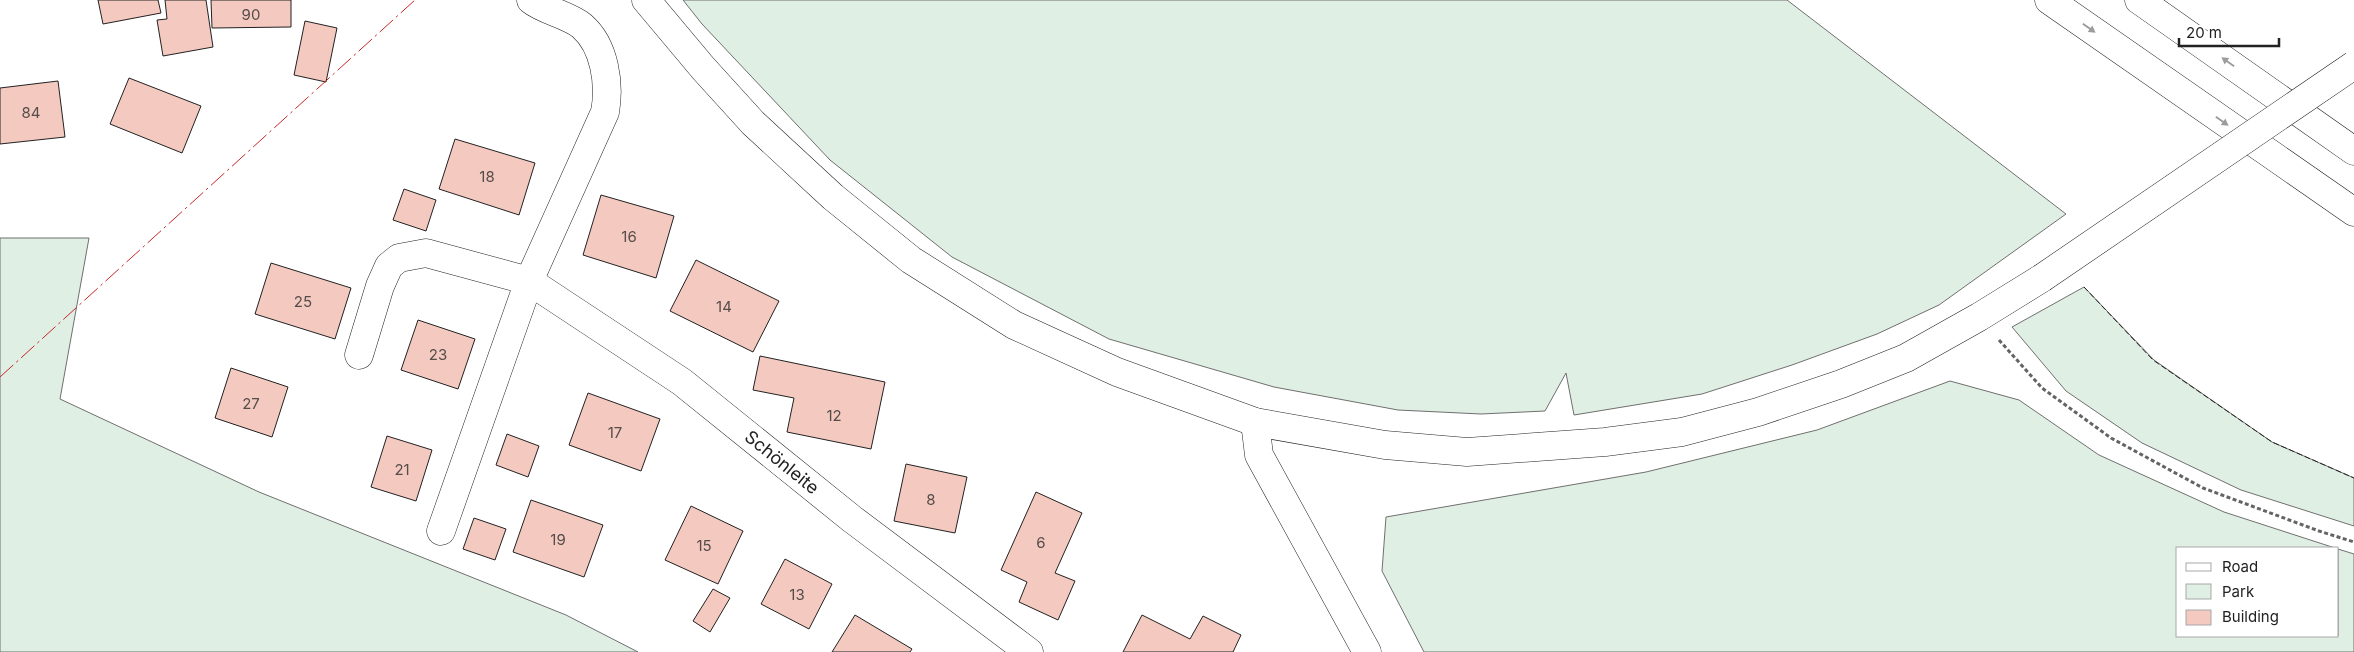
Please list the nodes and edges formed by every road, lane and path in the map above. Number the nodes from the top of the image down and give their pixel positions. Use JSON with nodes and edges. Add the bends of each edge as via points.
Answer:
{"nodes":[{"id":1,"x":531,"y":0,"type":"edge"},
{"id":2,"x":646,"y":0,"type":"edge"},
{"id":3,"x":2049,"y":0,"type":"edge"},
{"id":4,"x":2139,"y":0,"type":"edge"},
{"id":5,"x":2354,"y":66,"type":"edge"},
{"id":6,"x":2354,"y":151,"type":"edge"},
{"id":7,"x":2354,"y":212,"type":"edge"},
{"id":8,"x":528,"y":281,"type":"junction"},
{"id":9,"x":1979,"y":317,"type":"junction"},
{"id":10,"x":359,"y":355,"type":"dead end"},
{"id":11,"x":1255,"y":422,"type":"junction"},
{"id":12,"x":441,"y":531,"type":"dead end"},
{"id":13,"x":2354,"y":542,"type":"edge"},
{"id":14,"x":1028,"y":652,"type":"edge"},
{"id":15,"x":1367,"y":652,"type":"edge"}],
"edges":[{"from":1,"to":8,"type":"main road","via":[[581,26],[596,43],[608,93],[606,112]]},
{"from":2,"to":11,"type":"main road","via":[[753,123],[833,197],[911,260],[1014,325],[1117,372]]},
{"from":3,"to":7,"type":"main road","one_way":true},
{"from":6,"to":4,"type":"main road","one_way":true},
{"from":5,"to":9,"type":"main road","bridge":true,"via":[[2042,278]]},
{"from":8,"to":10,"type":"main road","name":"Schönleite","via":[[426,252],[400,258],[390,266],[380,286]]},
{"from":8,"to":12,"type":"main road"},
{"from":8,"to":14,"type":"main road","name":"Schönleite","via":[[682,382],[852,519]]},
{"from":9,"to":11,"type":"main road","via":[[1906,358],[1842,384],[1758,412],[1682,432],[1604,442],[1467,452],[1385,445]]},
{"from":9,"to":13,"type":"path","via":[[2042,388],[2111,438],[2203,488]]},
{"from":11,"to":15,"type":"main road","via":[[1258,455]]}]}
